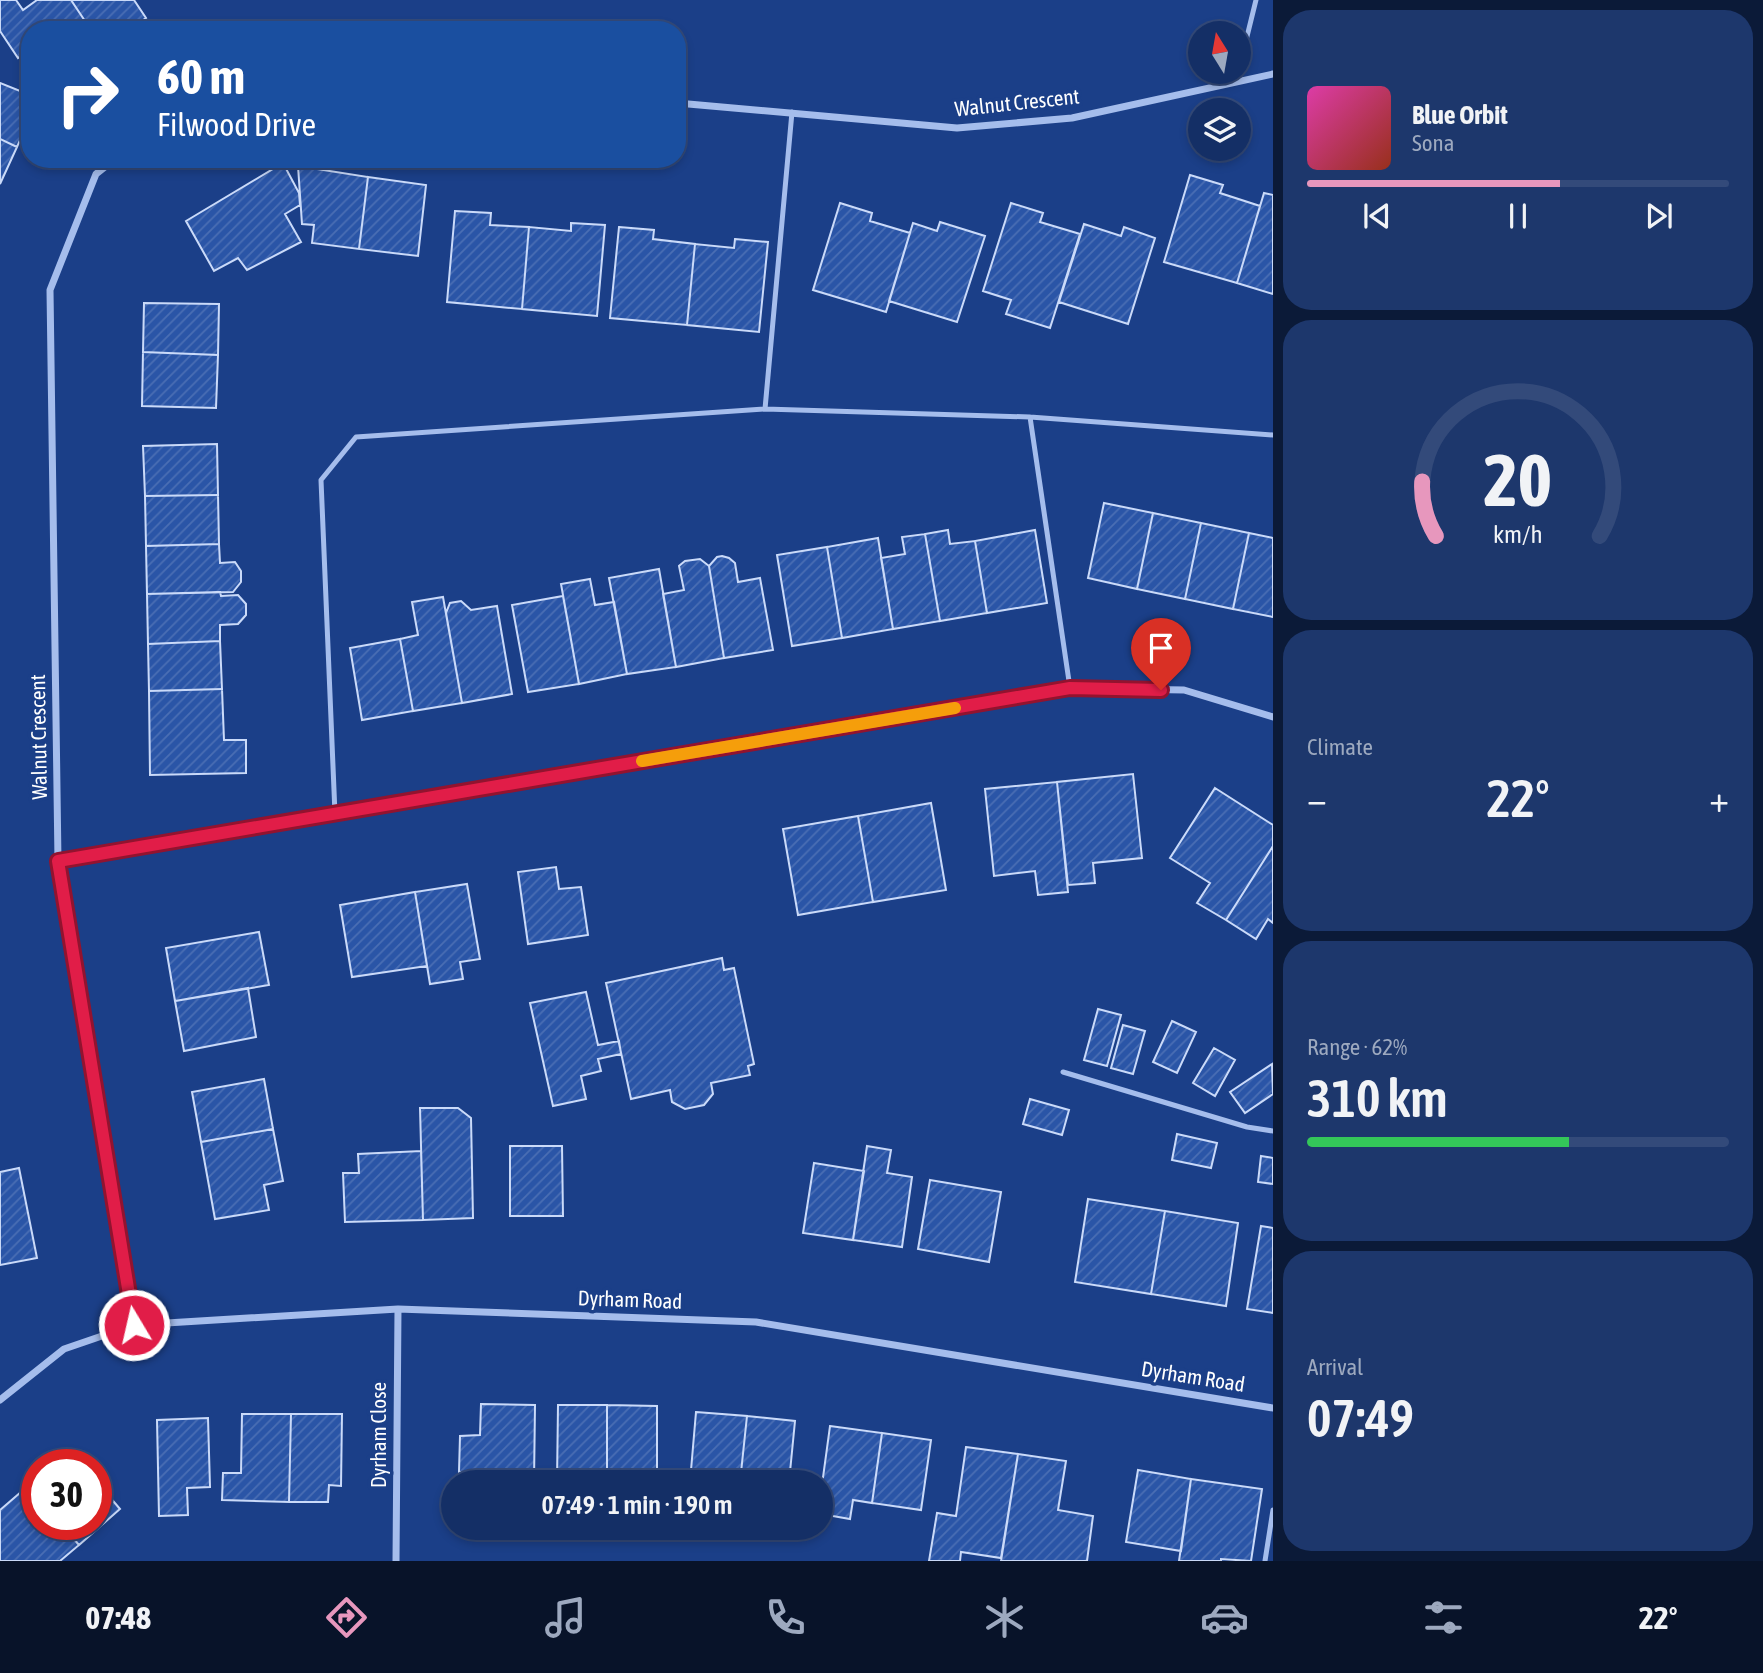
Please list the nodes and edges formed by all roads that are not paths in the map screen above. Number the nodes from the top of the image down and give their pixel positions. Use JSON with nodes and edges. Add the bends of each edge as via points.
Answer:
{"nodes":[{"id":1,"x":1256,"y":0,"type":"edge"},
{"id":2,"x":1251,"y":21,"type":"edge"},
{"id":3,"x":1273,"y":74,"type":"edge"},
{"id":4,"x":1251,"y":79,"type":"edge"},
{"id":5,"x":1226,"y":84,"type":"edge"},
{"id":6,"x":686,"y":104,"type":"edge"},
{"id":7,"x":792,"y":112,"type":"junction"},
{"id":8,"x":104,"y":168,"type":"edge"},
{"id":9,"x":765,"y":409,"type":"junction"},
{"id":10,"x":1030,"y":416,"type":"junction"},
{"id":11,"x":1273,"y":435,"type":"edge"},
{"id":12,"x":1070,"y":688,"type":"junction"},
{"id":13,"x":1273,"y":717,"type":"edge"},
{"id":14,"x":335,"y":814,"type":"junction"},
{"id":15,"x":58,"y":861,"type":"junction"},
{"id":16,"x":1063,"y":1072,"type":"dead end"},
{"id":17,"x":1273,"y":1131,"type":"edge"},
{"id":18,"x":398,"y":1309,"type":"junction"},
{"id":19,"x":134,"y":1325,"type":"junction"},
{"id":20,"x":0,"y":1400,"type":"edge"},
{"id":21,"x":1273,"y":1408,"type":"edge"},
{"id":22,"x":1273,"y":1510,"type":"edge"},
{"id":23,"x":396,"y":1561,"type":"edge"},
{"id":24,"x":1265,"y":1561,"type":"edge"}],
"edges":[{"from":1,"to":2,"type":"lane"},
{"from":3,"to":4,"type":"street","name":"Walnut Crescent"},
{"from":5,"to":7,"type":"street","name":"Walnut Crescent","via":[[1072,118],[957,128]]},
{"from":6,"to":7,"type":"street","name":"Walnut Crescent"},
{"from":7,"to":9,"type":"lane"},
{"from":8,"to":15,"type":"street","name":"Walnut Crescent","via":[[96,174],[50,290]]},
{"from":9,"to":10,"type":"lane"},
{"from":9,"to":14,"type":"lane","via":[[356,437],[321,481]]},
{"from":10,"to":11,"type":"lane"},
{"from":10,"to":12,"type":"lane"},
{"from":12,"to":13,"type":"street","via":[[1184,690]]},
{"from":12,"to":14,"type":"street"},
{"from":14,"to":15,"type":"street"},
{"from":15,"to":19,"type":"street","name":"Walnut Crescent"},
{"from":16,"to":17,"type":"lane"},
{"from":18,"to":19,"type":"street","name":"Dyrham Road"},
{"from":18,"to":21,"type":"street","name":"Dyrham Road","via":[[756,1322]]},
{"from":18,"to":23,"type":"street","name":"Dyrham Close"},
{"from":19,"to":20,"type":"street","name":"Dyrham Road","via":[[64,1349]]},
{"from":22,"to":24,"type":"lane"}]}
